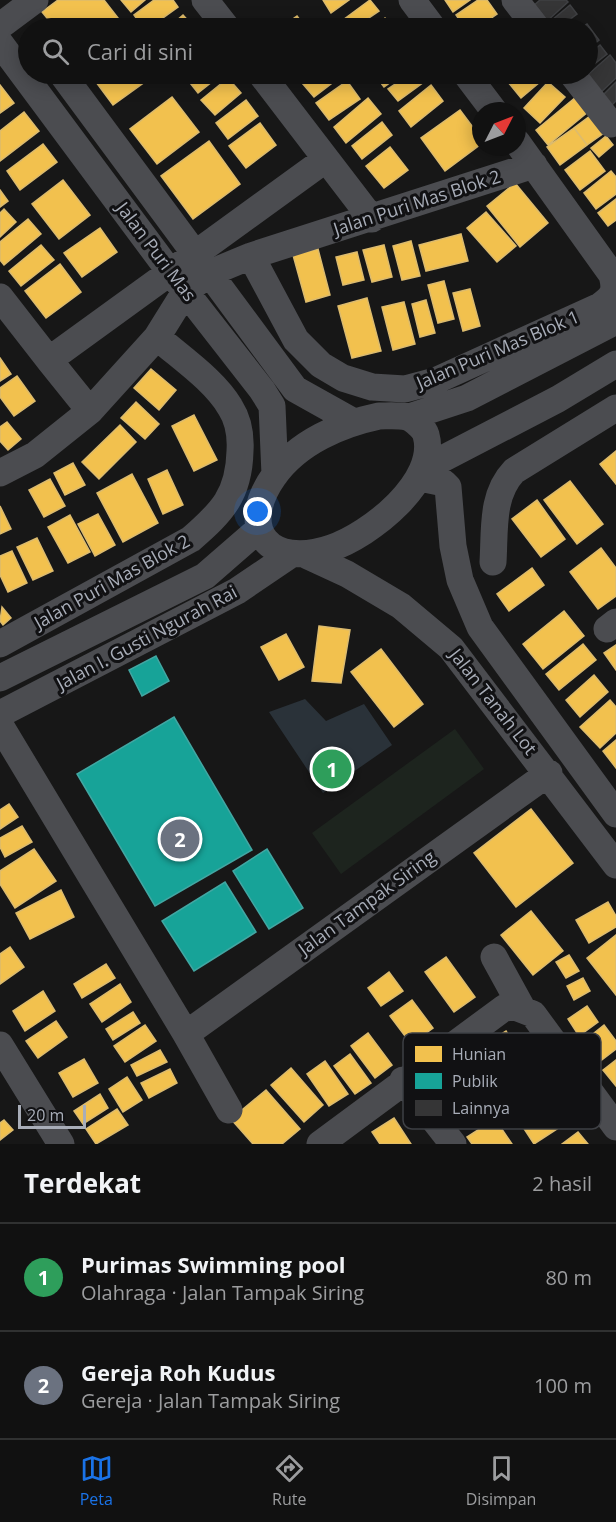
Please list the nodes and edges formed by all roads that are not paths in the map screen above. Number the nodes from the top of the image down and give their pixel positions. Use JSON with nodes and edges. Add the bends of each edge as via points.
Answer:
{"nodes":[{"id":1,"x":205,"y":0,"type":"edge"},
{"id":2,"x":412,"y":0,"type":"edge"},
{"id":3,"x":515,"y":0,"type":"edge"},
{"id":4,"x":219,"y":18,"type":"edge"},
{"id":5,"x":426,"y":18,"type":"edge"},
{"id":6,"x":529,"y":18,"type":"edge"},
{"id":7,"x":0,"y":43,"type":"edge"},
{"id":8,"x":18,"y":67,"type":"edge"},
{"id":9,"x":30,"y":84,"type":"edge"},
{"id":10,"x":69,"y":84,"type":"edge"},
{"id":11,"x":269,"y":84,"type":"edge"},
{"id":12,"x":474,"y":84,"type":"edge"},
{"id":13,"x":580,"y":84,"type":"edge"},
{"id":14,"x":487,"y":102,"type":"edge"},
{"id":15,"x":611,"y":124,"type":"dead end"},
{"id":16,"x":526,"y":154,"type":"edge"},
{"id":17,"x":326,"y":159,"type":"junction"},
{"id":18,"x":534,"y":165,"type":"junction"},
{"id":19,"x":372,"y":219,"type":"junction"},
{"id":20,"x":251,"y":256,"type":"junction"},
{"id":21,"x":202,"y":263,"type":"junction"},
{"id":22,"x":177,"y":282,"type":"junction"},
{"id":23,"x":0,"y":297,"type":"edge"},
{"id":24,"x":616,"y":321,"type":"edge"},
{"id":25,"x":158,"y":337,"type":"junction"},
{"id":26,"x":259,"y":340,"type":"junction"},
{"id":27,"x":237,"y":358,"type":"junction"},
{"id":28,"x":49,"y":360,"type":"junction"},
{"id":29,"x":616,"y":364,"type":"edge"},
{"id":30,"x":295,"y":389,"type":"junction"},
{"id":31,"x":558,"y":399,"type":"junction"},
{"id":32,"x":272,"y":406,"type":"junction"},
{"id":33,"x":616,"y":408,"type":"edge"},
{"id":34,"x":90,"y":411,"type":"junction"},
{"id":35,"x":409,"y":417,"type":"junction"},
{"id":36,"x":354,"y":422,"type":"junction"},
{"id":37,"x":575,"y":431,"type":"junction"},
{"id":38,"x":0,"y":473,"type":"edge"},
{"id":39,"x":421,"y":473,"type":"junction"},
{"id":40,"x":275,"y":475,"type":"junction"},
{"id":41,"x":258,"y":530,"type":"junction"},
{"id":42,"x":299,"y":555,"type":"junction"},
{"id":43,"x":493,"y":562,"type":"dead end"},
{"id":44,"x":0,"y":645,"type":"edge"},
{"id":45,"x":0,"y":678,"type":"edge"},
{"id":46,"x":0,"y":714,"type":"edge"},
{"id":47,"x":0,"y":725,"type":"edge"},
{"id":48,"x":549,"y":773,"type":"junction"},
{"id":49,"x":616,"y":814,"type":"edge"},
{"id":50,"x":616,"y":865,"type":"edge"},
{"id":51,"x":494,"y":957,"type":"dead end"},
{"id":52,"x":522,"y":1008,"type":"junction"},
{"id":53,"x":469,"y":1033,"type":"edge"},
{"id":54,"x":547,"y":1033,"type":"edge"},
{"id":55,"x":186,"y":1034,"type":"junction"},
{"id":56,"x":0,"y":1045,"type":"edge"},
{"id":57,"x":403,"y":1080,"type":"edge"},
{"id":58,"x":601,"y":1107,"type":"edge"},
{"id":59,"x":229,"y":1110,"type":"dead end"},
{"id":60,"x":616,"y":1127,"type":"edge"},
{"id":61,"x":441,"y":1129,"type":"edge"},
{"id":62,"x":61,"y":1144,"type":"edge"},
{"id":63,"x":320,"y":1144,"type":"edge"},
{"id":64,"x":453,"y":1144,"type":"edge"}],
"edges":[{"from":1,"to":4,"type":"street"},
{"from":2,"to":5,"type":"street"},
{"from":3,"to":6,"type":"street"},
{"from":7,"to":8,"type":"street","name":"Jalan Puri Mas"},
{"from":9,"to":22,"type":"street","name":"Jalan Puri Mas"},
{"from":10,"to":21,"type":"street","name":"Jalan Puri Mas"},
{"from":11,"to":17,"type":"street"},
{"from":12,"to":14,"type":"street"},
{"from":13,"to":15,"type":"street"},
{"from":16,"to":18,"type":"street"},
{"from":17,"to":19,"type":"street"},
{"from":17,"to":21,"type":"street"},
{"from":18,"to":19,"type":"street","name":"Jalan Puri Mas Blok 2"},
{"from":18,"to":20,"type":"street","name":"Jalan Puri Mas Blok 1","via":[[612,275],[615,289],[611,298],[435,381],[405,389],[372,387],[343,378],[321,365],[296,340]]},
{"from":19,"to":20,"type":"street","name":"Jalan Puri Mas Blok 2"},
{"from":20,"to":21,"type":"street","name":"Jalan Puri Mas Blok 2"},
{"from":21,"to":22,"type":"street","name":"Jalan Puri Mas Blok 2"},
{"from":21,"to":26,"type":"street","name":"Jalan Puri Mas"},
{"from":22,"to":25,"type":"street","name":"Jalan Puri Mas Blok 2"},
{"from":22,"to":27,"type":"street","name":"Jalan Puri Mas"},
{"from":22,"to":28,"type":"street"},
{"from":23,"to":28,"type":"street"},
{"from":24,"to":35,"type":"street","via":[[467,398]]},
{"from":25,"to":34,"type":"street","name":"Jalan Puri Mas Blok 2"},
{"from":25,"to":44,"type":"street","name":"Jalan Puri Mas Blok 2","via":[[213,386],[230,407],[241,432],[239,474],[231,496],[218,516],[191,539]]},
{"from":26,"to":27,"type":"street"},
{"from":26,"to":30,"type":"street","name":"Jalan Puri Mas"},
{"from":27,"to":32,"type":"street","name":"Jalan Puri Mas"},
{"from":28,"to":34,"type":"street"},
{"from":29,"to":31,"type":"street"},
{"from":30,"to":32,"type":"street"},
{"from":30,"to":36,"type":"street","name":"Jalan Puri Mas"},
{"from":31,"to":37,"type":"street"},
{"from":31,"to":39,"type":"street"},
{"from":32,"to":40,"type":"street"},
{"from":33,"to":37,"type":"street"},
{"from":34,"to":38,"type":"street","name":"Jalan Puri Mas Blok 2","via":[[35,455]]},
{"from":35,"to":36,"type":"street","via":[[379,416]]},
{"from":35,"to":39,"type":"street","via":[[425,430],[429,447]]},
{"from":36,"to":40,"type":"street","via":[[301,451]]},
{"from":37,"to":43,"type":"street","via":[[514,471],[503,485],[496,504]]},
{"from":39,"to":42,"type":"street","name":"Jalan I. Gusti Ngurah Rai","via":[[407,495],[352,538]]},
{"from":39,"to":49,"type":"street","name":"Jalan Tanah Lot","via":[[448,487],[460,580],[480,627]]},
{"from":40,"to":41,"type":"street","via":[[260,502]]},
{"from":41,"to":42,"type":"street","name":"Jalan Tanah Lot","via":[[268,544]]},
{"from":41,"to":45,"type":"street","name":"Jalan I. Gusti Ngurah Rai","via":[[205,576]]},
{"from":42,"to":46,"type":"street","name":"Jalan I. Gusti Ngurah Rai","via":[[227,597]]},
{"from":42,"to":48,"type":"street","name":"Jalan Tanah Lot","via":[[347,574],[401,606],[452,648]]},
{"from":47,"to":55,"type":"street"},
{"from":48,"to":50,"type":"street","name":"Jalan Tanah Lot"},
{"from":48,"to":55,"type":"street","name":"Jalan Tampak Siring"},
{"from":51,"to":52,"type":"street"},
{"from":52,"to":53,"type":"street","via":[[504,1008]]},
{"from":52,"to":54,"type":"street","via":[[533,1014]]},
{"from":55,"to":59,"type":"street"},
{"from":56,"to":62,"type":"street"},
{"from":57,"to":63,"type":"street"},
{"from":58,"to":60,"type":"street"},
{"from":61,"to":64,"type":"street"}]}
